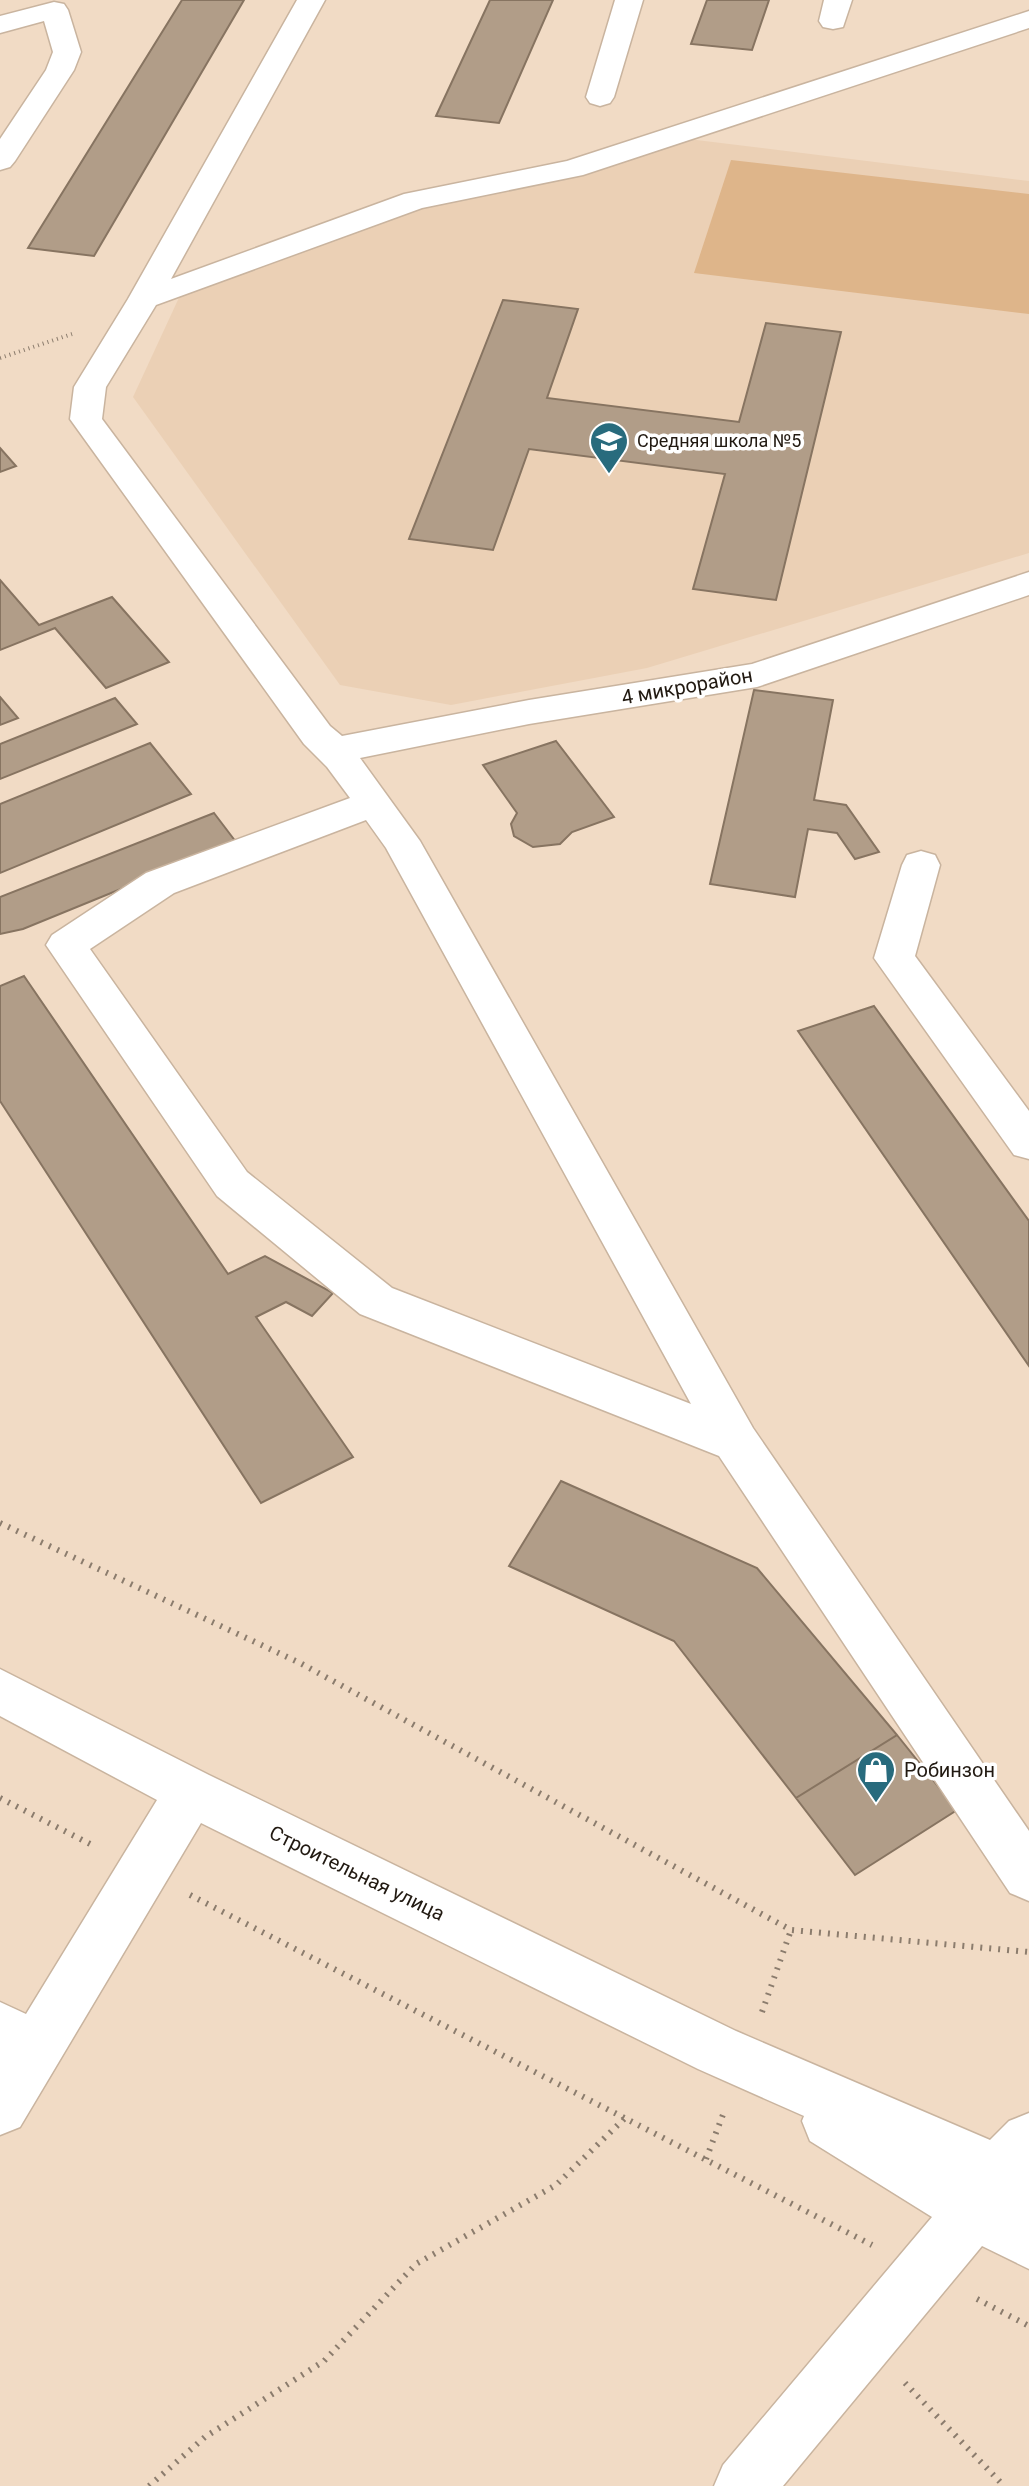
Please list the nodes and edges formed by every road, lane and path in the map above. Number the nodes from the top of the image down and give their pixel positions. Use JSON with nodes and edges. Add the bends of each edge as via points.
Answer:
{"nodes":[{"id":1,"x":311,"y":0,"type":"edge"},
{"id":2,"x":629,"y":0,"type":"edge"},
{"id":3,"x":1029,"y":19,"type":"edge"},
{"id":4,"x":0,"y":25,"type":"edge"},
{"id":5,"x":600,"y":97,"type":"dead end"},
{"id":6,"x":0,"y":161,"type":"edge"},
{"id":7,"x":144,"y":299,"type":"junction"},
{"id":8,"x":1029,"y":583,"type":"edge"},
{"id":9,"x":336,"y":750,"type":"junction"},
{"id":10,"x":371,"y":804,"type":"junction"},
{"id":11,"x":921,"y":865,"type":"dead end"},
{"id":12,"x":1029,"y":1143,"type":"edge"},
{"id":13,"x":736,"y":1442,"type":"junction"},
{"id":14,"x":0,"y":1523,"type":"edge"},
{"id":15,"x":0,"y":1691,"type":"edge"},
{"id":16,"x":191,"y":1792,"type":"junction"},
{"id":17,"x":0,"y":1798,"type":"edge"},
{"id":18,"x":143,"y":1871,"type":"junction"},
{"id":19,"x":1029,"y":1876,"type":"edge"},
{"id":20,"x":791,"y":1930,"type":"junction"},
{"id":21,"x":1029,"y":1952,"type":"edge"},
{"id":22,"x":17,"y":2038,"type":"edge"},
{"id":23,"x":730,"y":2056,"type":"junction"},
{"id":24,"x":0,"y":2107,"type":"edge"},
{"id":25,"x":625,"y":2118,"type":"junction"},
{"id":26,"x":1008,"y":2177,"type":"edge"},
{"id":27,"x":1029,"y":2240,"type":"edge"},
{"id":28,"x":924,"y":2272,"type":"junction"},
{"id":29,"x":865,"y":2342,"type":"junction"},
{"id":30,"x":149,"y":2486,"type":"edge"},
{"id":31,"x":744,"y":2486,"type":"edge"},
{"id":32,"x":1004,"y":2486,"type":"edge"}],
"edges":[{"from":1,"to":7,"type":"street"},
{"from":2,"to":5,"type":"street"},
{"from":3,"to":7,"type":"street","via":[[573,169],[415,200]]},
{"from":4,"to":6,"type":"street","via":[[65,6],[67,52],[60,70]]},
{"from":7,"to":9,"type":"street","via":[[90,387],[86,419],[317,735]]},
{"from":8,"to":9,"type":"street","name":"4 микрорайон","via":[[757,675]]},
{"from":9,"to":10,"type":"street"},
{"from":10,"to":13,"type":"street","via":[[401,841]]},
{"from":10,"to":13,"type":"street","via":[[160,883],[66,945],[232,1184],[376,1301]]},
{"from":11,"to":12,"type":"street","via":[[894,958]]},
{"from":13,"to":19,"type":"street"},
{"from":14,"to":20,"type":"path","via":[[300,1663]]},
{"from":15,"to":16,"type":"street","name":"Строительная улица"},
{"from":16,"to":18,"type":"street"},
{"from":16,"to":23,"type":"street","name":"Строительная улица"},
{"from":17,"to":18,"type":"path"},
{"from":18,"to":22,"type":"street"},
{"from":18,"to":25,"type":"path"},
{"from":20,"to":21,"type":"path"},
{"from":20,"to":23,"type":"path"},
{"from":22,"to":24,"type":"street"},
{"from":23,"to":26,"type":"street","name":"Строительная улица"},
{"from":25,"to":28,"type":"path"},
{"from":25,"to":30,"type":"path","via":[[556,2185],[416,2264],[324,2361],[205,2437]]},
{"from":26,"to":27,"type":"street","name":"Строительная улица"},
{"from":26,"to":28,"type":"street"},
{"from":28,"to":29,"type":"street"},
{"from":29,"to":31,"type":"street"},
{"from":29,"to":32,"type":"path"}]}
